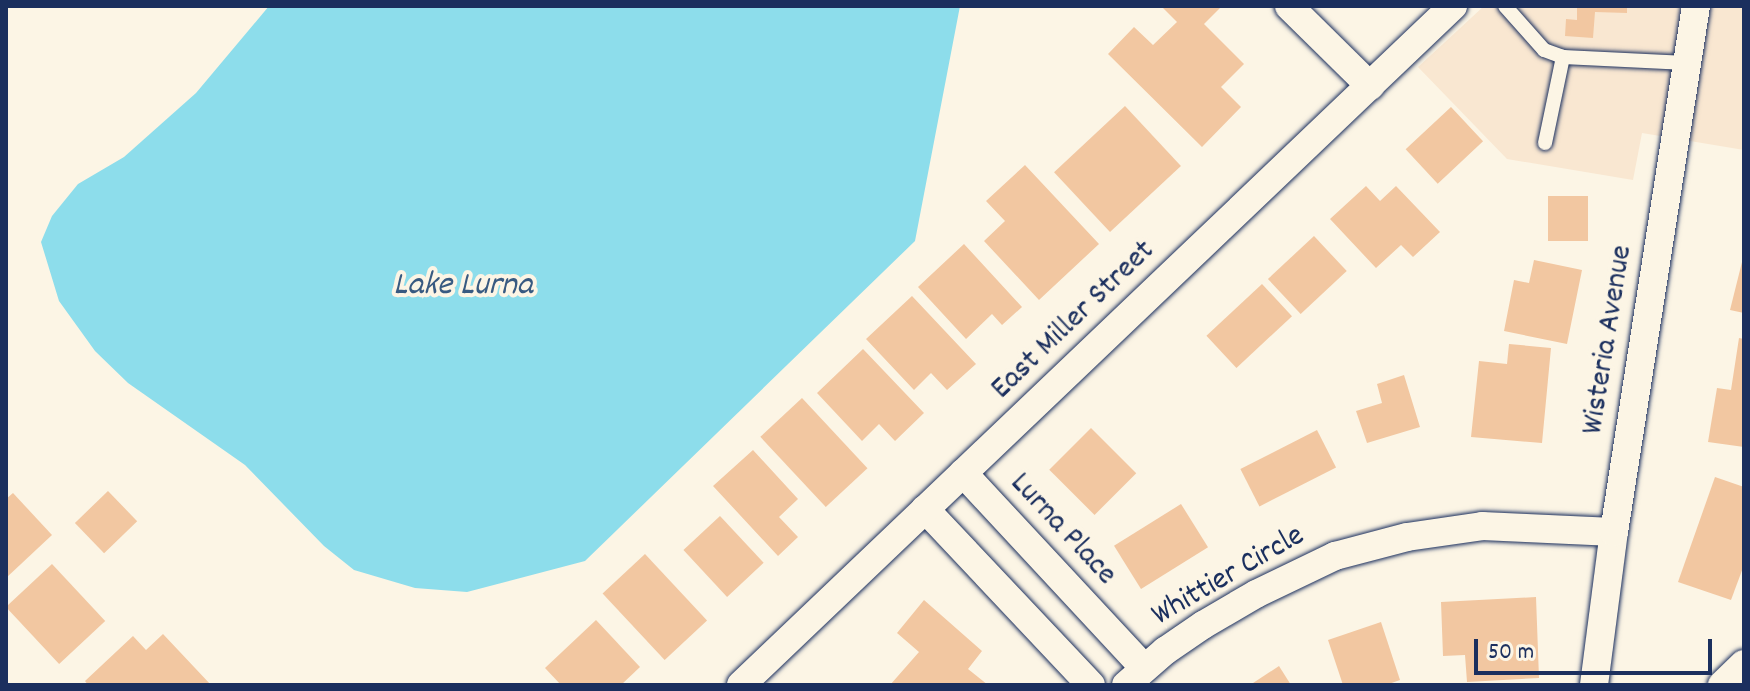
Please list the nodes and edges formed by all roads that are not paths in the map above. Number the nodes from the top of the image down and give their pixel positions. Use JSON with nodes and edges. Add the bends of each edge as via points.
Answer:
{"nodes":[{"id":1,"x":1289,"y":6,"type":"edge"},
{"id":2,"x":1505,"y":6,"type":"edge"},
{"id":3,"x":1696,"y":6,"type":"edge"},
{"id":4,"x":1451,"y":7,"type":"edge"},
{"id":5,"x":1563,"y":57,"type":"junction"},
{"id":6,"x":1687,"y":63,"type":"junction"},
{"id":7,"x":1370,"y":86,"type":"junction"},
{"id":8,"x":1545,"y":143,"type":"dead end"},
{"id":9,"x":963,"y":473,"type":"junction"},
{"id":10,"x":925,"y":509,"type":"junction"},
{"id":11,"x":1614,"y":532,"type":"junction"},
{"id":12,"x":1744,"y":664,"type":"edge"},
{"id":13,"x":1135,"y":676,"type":"edge"},
{"id":14,"x":741,"y":685,"type":"edge"},
{"id":15,"x":1091,"y":685,"type":"edge"},
{"id":16,"x":1594,"y":685,"type":"edge"},
{"id":17,"x":1722,"y":685,"type":"edge"}],
"edges":[{"from":1,"to":7,"type":"street"},
{"from":2,"to":5,"type":"lane","via":[[1544,50]]},
{"from":3,"to":6,"type":"street","name":"Wisteria Avenue"},
{"from":4,"to":7,"type":"street","name":"East Miller Street"},
{"from":5,"to":6,"type":"lane"},
{"from":5,"to":8,"type":"lane"},
{"from":6,"to":11,"type":"street","name":"Wisteria Avenue"},
{"from":7,"to":9,"type":"street","name":"East Miller Street"},
{"from":9,"to":10,"type":"street","name":"East Miller Street"},
{"from":9,"to":13,"type":"street","name":"Lurna Place"},
{"from":10,"to":14,"type":"street","name":"East Miller Street"},
{"from":10,"to":15,"type":"street"},
{"from":11,"to":13,"type":"street","name":"Whittier Circle","via":[[1482,526],[1407,537],[1335,556],[1242,602]]},
{"from":11,"to":16,"type":"street","name":"Wisteria Avenue"},
{"from":12,"to":17,"type":"street"}]}
